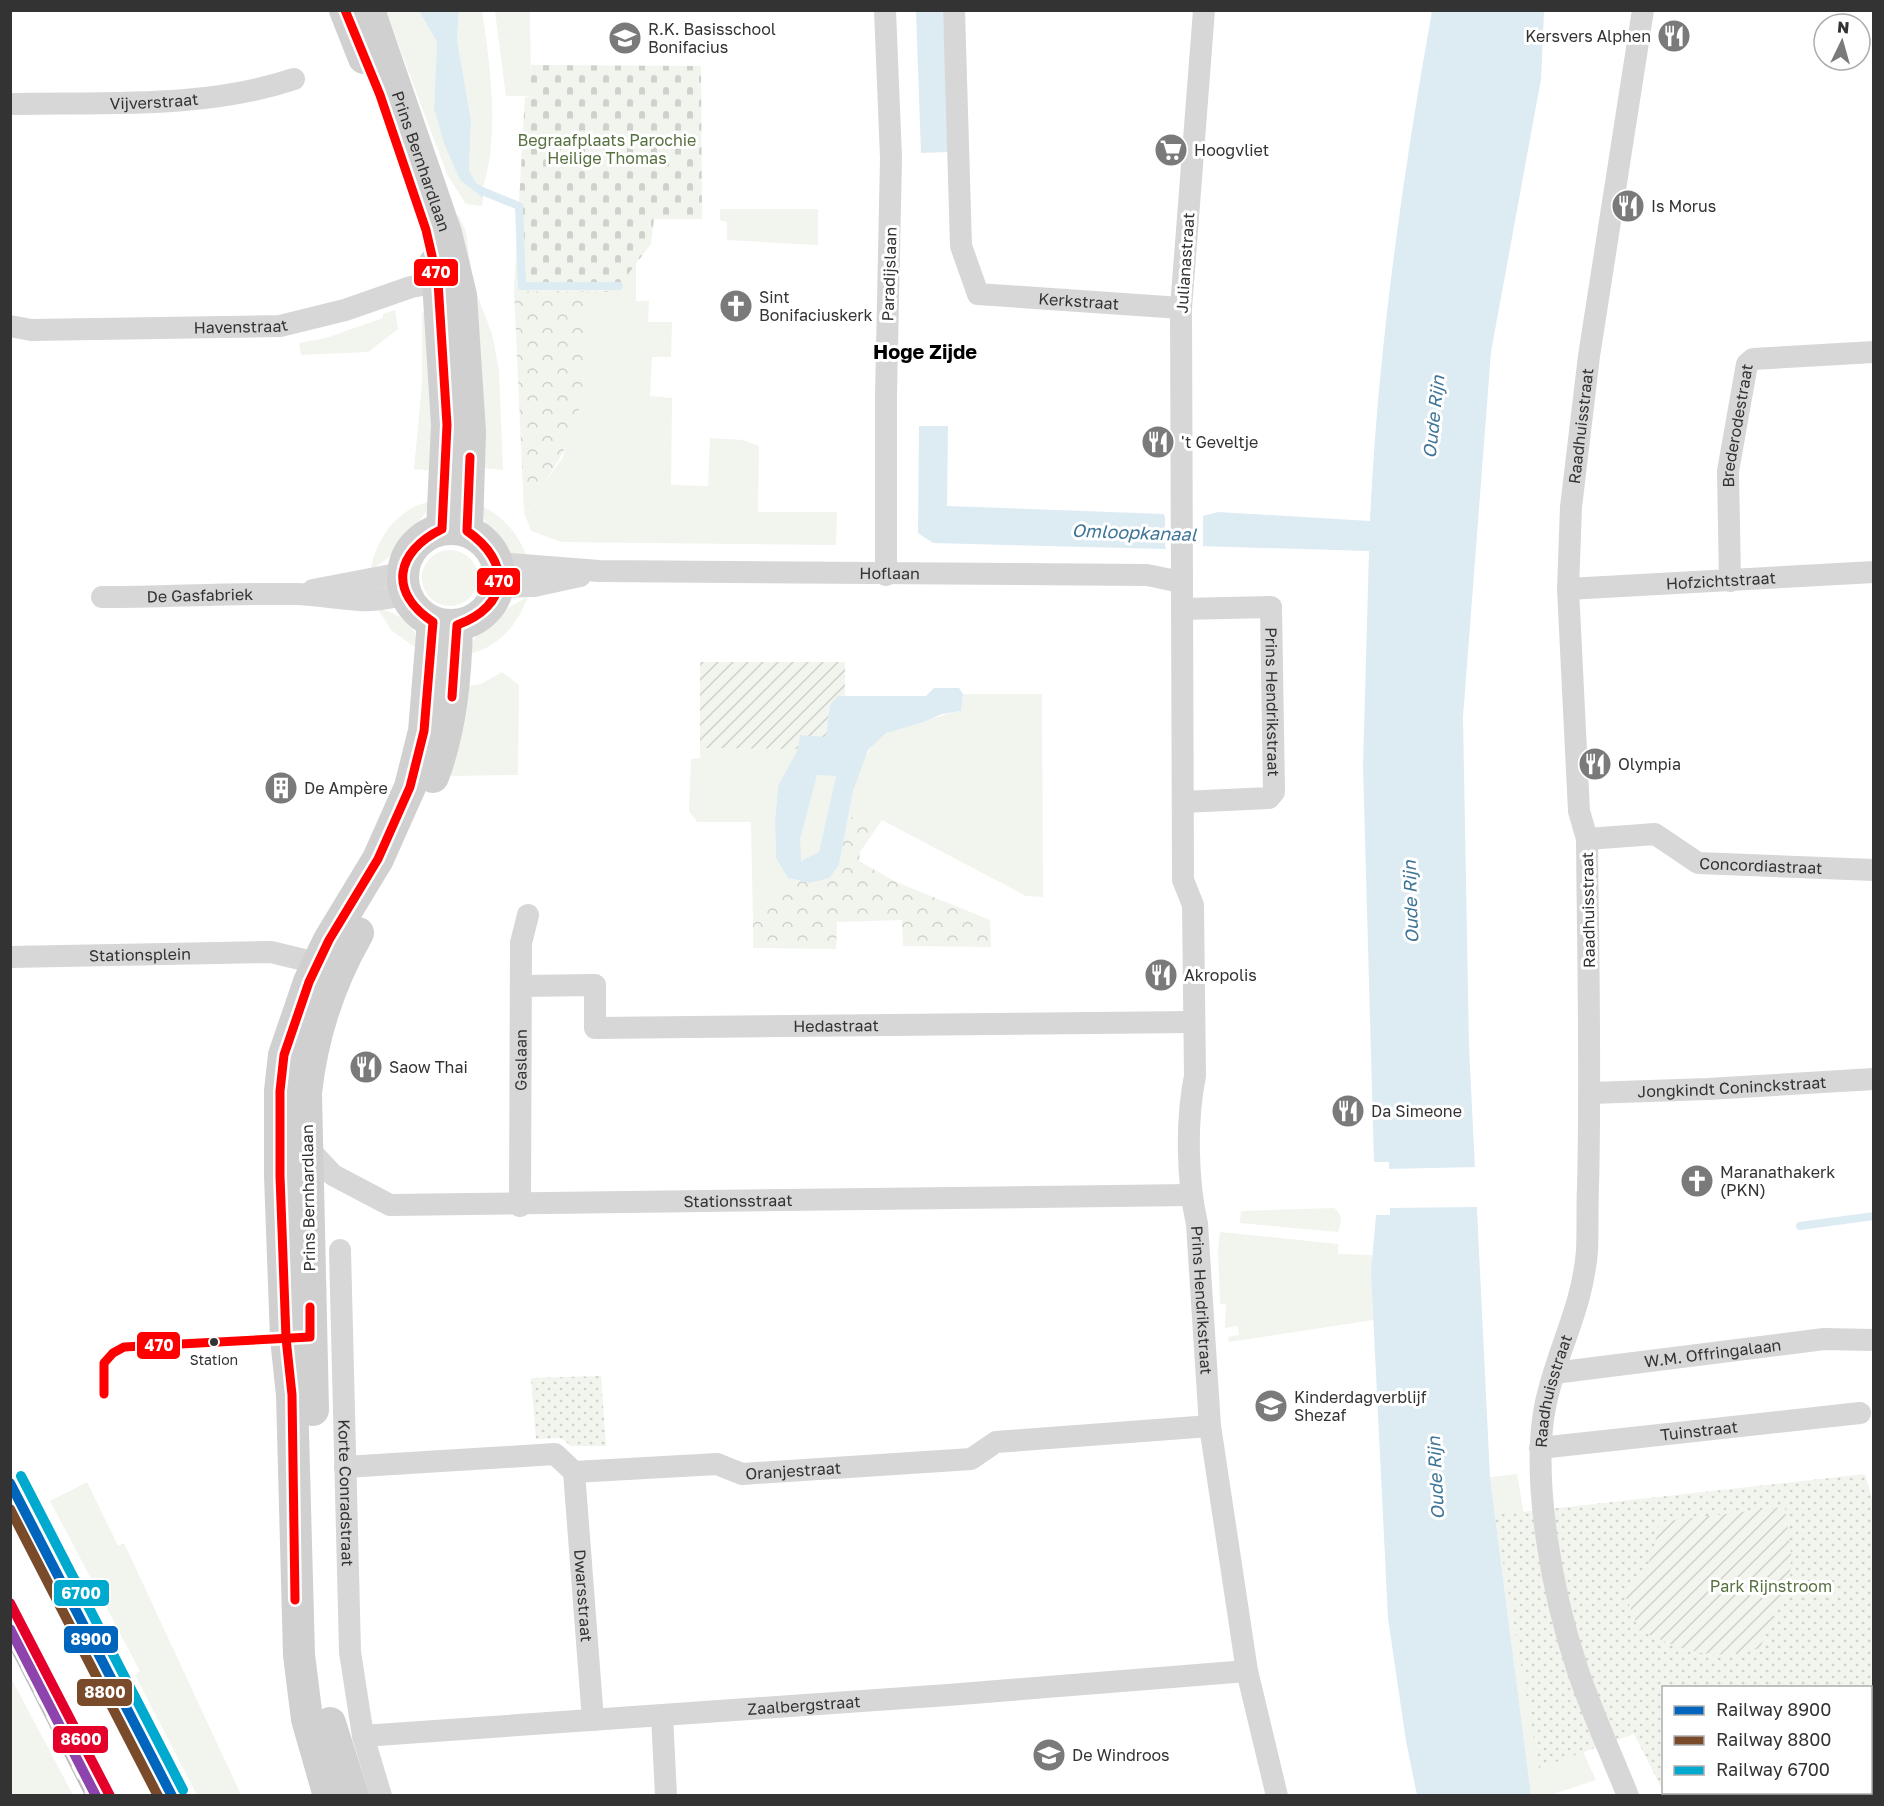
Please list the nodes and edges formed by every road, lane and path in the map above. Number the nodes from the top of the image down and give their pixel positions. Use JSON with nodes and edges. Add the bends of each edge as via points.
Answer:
{"nodes":[{"id":1,"x":345,"y":10,"type":"edge"},
{"id":2,"x":369,"y":10,"type":"edge"},
{"id":3,"x":885,"y":10,"type":"edge"},
{"id":4,"x":954,"y":10,"type":"edge"},
{"id":5,"x":1204,"y":10,"type":"edge"},
{"id":6,"x":1643,"y":10,"type":"edge"},
{"id":7,"x":294,"y":79,"type":"dead end"},
{"id":8,"x":10,"y":104,"type":"edge"},
{"id":9,"x":450,"y":288,"type":"junction"},
{"id":10,"x":1181,"y":308,"type":"junction"},
{"id":11,"x":21,"y":328,"type":"edge"},
{"id":12,"x":1874,"y":352,"type":"edge"},
{"id":13,"x":454,"y":530,"type":"junction"},
{"id":14,"x":1181,"y":551,"type":"joint"},
{"id":15,"x":1874,"y":572,"type":"edge"},
{"id":16,"x":886,"y":574,"type":"junction"},
{"id":17,"x":498,"y":575,"type":"junction"},
{"id":18,"x":1730,"y":581,"type":"junction"},
{"id":19,"x":1180,"y":582,"type":"junction"},
{"id":20,"x":404,"y":583,"type":"junction"},
{"id":21,"x":1568,"y":589,"type":"junction"},
{"id":22,"x":102,"y":597,"type":"dead end"},
{"id":23,"x":1182,"y":609,"type":"junction"},
{"id":24,"x":445,"y":624,"type":"junction"},
{"id":25,"x":1183,"y":802,"type":"junction"},
{"id":26,"x":1587,"y":839,"type":"junction"},
{"id":27,"x":1874,"y":870,"type":"edge"},
{"id":28,"x":528,"y":915,"type":"dead end"},
{"id":29,"x":10,"y":957,"type":"edge"},
{"id":30,"x":329,"y":966,"type":"junction"},
{"id":31,"x":521,"y":986,"type":"junction"},
{"id":32,"x":1194,"y":1022,"type":"junction"},
{"id":33,"x":1874,"y":1079,"type":"edge"},
{"id":34,"x":1591,"y":1093,"type":"junction"},
{"id":35,"x":306,"y":1146,"type":"junction"},
{"id":36,"x":1190,"y":1195,"type":"junction"},
{"id":37,"x":520,"y":1206,"type":"junction"},
{"id":38,"x":340,"y":1250,"type":"dead end"},
{"id":39,"x":1874,"y":1340,"type":"edge"},
{"id":40,"x":1554,"y":1373,"type":"junction"},
{"id":41,"x":1860,"y":1413,"type":"dead end"},
{"id":42,"x":1210,"y":1426,"type":"junction"},
{"id":43,"x":1540,"y":1448,"type":"junction"},
{"id":44,"x":345,"y":1467,"type":"junction"},
{"id":45,"x":574,"y":1472,"type":"junction"},
{"id":46,"x":1246,"y":1671,"type":"junction"},
{"id":47,"x":662,"y":1715,"type":"junction"},
{"id":48,"x":593,"y":1720,"type":"junction"},
{"id":49,"x":363,"y":1736,"type":"junction"},
{"id":50,"x":329,"y":1796,"type":"edge"},
{"id":51,"x":353,"y":1796,"type":"edge"},
{"id":52,"x":381,"y":1796,"type":"edge"},
{"id":53,"x":666,"y":1796,"type":"edge"},
{"id":54,"x":1277,"y":1796,"type":"edge"},
{"id":55,"x":1628,"y":1796,"type":"edge"}],
"edges":[{"from":1,"to":9,"type":"main road","name":"Prins Bernhardlaan"},
{"from":2,"to":9,"type":"main road","name":"Prins Bernhardlaan","via":[[446,233]]},
{"from":3,"to":16,"type":"street","name":"Paradijslaan","via":[[891,158]]},
{"from":4,"to":10,"type":"street","name":"Kerkstraat","via":[[962,246],[978,294]]},
{"from":5,"to":10,"type":"street","name":"Julianastraat"},
{"from":6,"to":21,"type":"street","name":"Raadhuisstraat","via":[[1588,368],[1571,507]]},
{"from":7,"to":8,"type":"street","name":"Vijverstraat","via":[[257,91],[195,100]]},
{"from":9,"to":11,"type":"street","name":"Havenstraat","via":[[411,287],[345,310],[280,326]]},
{"from":9,"to":13,"type":"main road","name":"Prins Bernhardlaan","via":[[447,425]]},
{"from":10,"to":14,"type":"street","name":"Julianastraat"},
{"from":12,"to":18,"type":"street","name":"Brederodestraat","via":[[1753,359],[1747,364],[1728,471]]},
{"from":13,"to":17,"type":"main road","via":[[486,543]]},
{"from":13,"to":20,"type":"main road","via":[[423,538],[415,545],[408,553]]},
{"from":14,"to":19,"type":"street","name":"Prins Hendrikstraat"},
{"from":15,"to":18,"type":"street","name":"Hofzichtstraat"},
{"from":16,"to":17,"type":"street","name":"Hoflaan","via":[[599,571],[534,586]]},
{"from":16,"to":19,"type":"street","name":"Hoflaan","via":[[1147,574]]},
{"from":17,"to":24,"type":"main road","via":[[495,597],[484,613],[467,623]]},
{"from":18,"to":21,"type":"street","name":"Hofzichtstraat"},
{"from":19,"to":23,"type":"street","name":"Prins Hendrikstraat"},
{"from":20,"to":22,"type":"street","name":"De Gasfabriek","via":[[298,594]]},
{"from":20,"to":24,"type":"main road","via":[[416,610]]},
{"from":21,"to":26,"type":"street","name":"Raadhuisstraat","via":[[1579,811]]},
{"from":23,"to":25,"type":"street","name":"Prins Hendrikstraat"},
{"from":23,"to":25,"type":"street","name":"Prins Hendrikstraat","via":[[1271,607],[1274,792],[1269,798]]},
{"from":24,"to":30,"type":"main road","name":"Prins Bernhardlaan","via":[[410,787]]},
{"from":25,"to":32,"type":"street","name":"Prins Hendrikstraat","via":[[1183,880],[1193,914]]},
{"from":26,"to":27,"type":"street","name":"Concordiastraat","via":[[1655,834],[1698,863]]},
{"from":26,"to":34,"type":"street","name":"Raadhuisstraat"},
{"from":28,"to":31,"type":"street","name":"Gaslaan","via":[[521,943]]},
{"from":29,"to":30,"type":"street","name":"Stationsplein","via":[[271,952]]},
{"from":30,"to":35,"type":"main road","name":"Prins Bernhardlaan","via":[[309,1061]]},
{"from":30,"to":50,"type":"main road","name":"Prins Bernhardlaan","via":[[302,1000],[284,1056],[280,1091],[298,1655],[307,1719]]},
{"from":31,"to":32,"type":"street","name":"Hedastraat","via":[[595,985],[595,1028]]},
{"from":31,"to":37,"type":"street","name":"Gaslaan"},
{"from":32,"to":36,"type":"street","name":"Prins Hendrikstraat"},
{"from":33,"to":34,"type":"street","name":"Jongkindt Coninckstraat"},
{"from":34,"to":40,"type":"street","name":"Raadhuisstraat","via":[[1584,1281]]},
{"from":35,"to":37,"type":"street","name":"Stationsstraat","via":[[333,1175],[390,1205]]},
{"from":35,"to":51,"type":"main road","name":"Prins Bernhardlaan","via":[[317,1615],[326,1711]]},
{"from":36,"to":37,"type":"street","name":"Stationsstraat"},
{"from":36,"to":42,"type":"street","name":"Prins Hendrikstraat","via":[[1197,1224]]},
{"from":38,"to":44,"type":"street","name":"Korte Conradstraat"},
{"from":39,"to":40,"type":"street","name":"W.M. Offringalaan","via":[[1824,1339]]},
{"from":40,"to":43,"type":"street","name":"Raadhuisstraat"},
{"from":41,"to":43,"type":"street","name":"Tuinstraat"},
{"from":42,"to":45,"type":"street","name":"Oranjestraat","via":[[996,1442],[971,1459],[742,1474],[717,1464]]},
{"from":42,"to":46,"type":"street","name":"Prins Hendrikstraat"},
{"from":43,"to":55,"type":"street","name":"Raadhuisstraat","via":[[1542,1502],[1555,1578],[1577,1667]]},
{"from":44,"to":45,"type":"street","via":[[555,1454]]},
{"from":44,"to":49,"type":"street","name":"Korte Conradstraat","via":[[350,1652]]},
{"from":45,"to":48,"type":"street","name":"Dwarsstraat"},
{"from":46,"to":47,"type":"street","name":"Zaalbergstraat"},
{"from":46,"to":54,"type":"street","name":"Prins Hendrikstraat"},
{"from":47,"to":48,"type":"street","name":"Zaalbergstraat"},
{"from":47,"to":53,"type":"street"},
{"from":48,"to":49,"type":"street","name":"Zaalbergstraat"},
{"from":49,"to":52,"type":"street","name":"Korte Conradstraat"}]}
